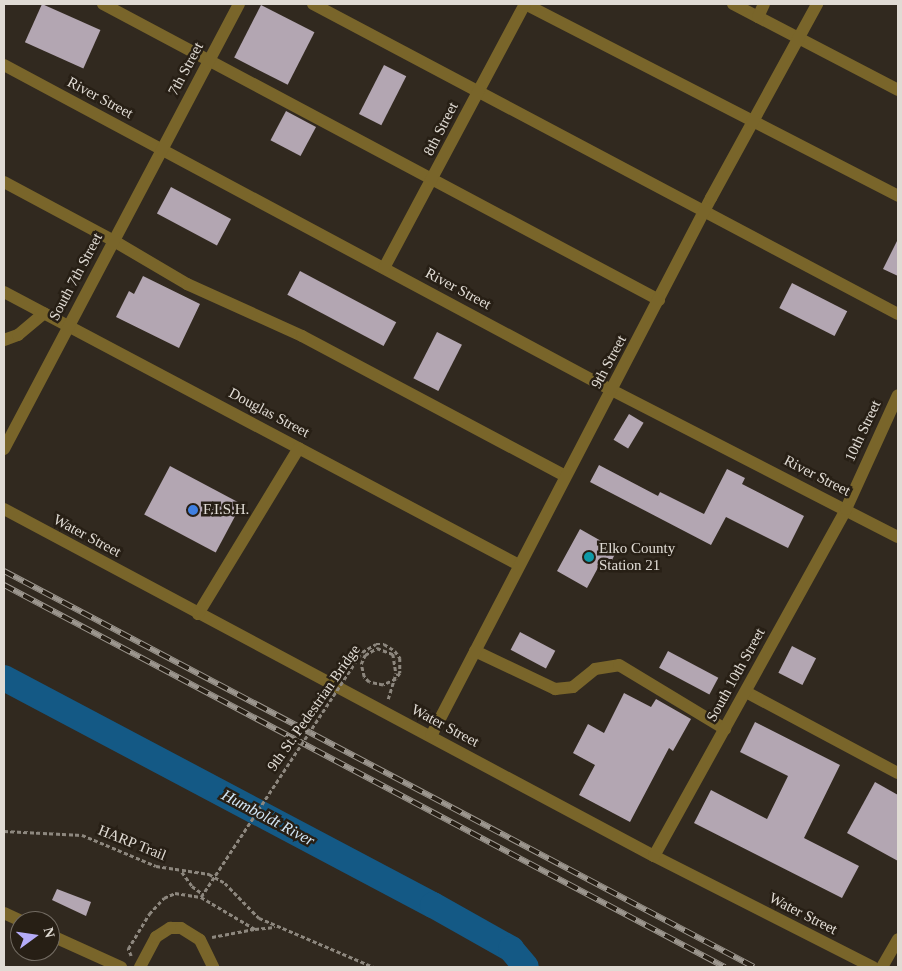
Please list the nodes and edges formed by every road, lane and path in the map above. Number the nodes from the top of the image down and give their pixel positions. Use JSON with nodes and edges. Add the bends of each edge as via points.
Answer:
{"nodes":[{"id":1,"x":103,"y":4,"type":"edge"},
{"id":2,"x":238,"y":4,"type":"edge"},
{"id":3,"x":313,"y":4,"type":"edge"},
{"id":4,"x":525,"y":4,"type":"edge"},
{"id":5,"x":733,"y":4,"type":"edge"},
{"id":6,"x":764,"y":4,"type":"edge"},
{"id":7,"x":817,"y":4,"type":"edge"},
{"id":8,"x":758,"y":16,"type":"junction"},
{"id":9,"x":798,"y":38,"type":"junction"},
{"id":10,"x":209,"y":60,"type":"junction"},
{"id":11,"x":4,"y":65,"type":"edge"},
{"id":12,"x":898,"y":90,"type":"edge"},
{"id":13,"x":478,"y":91,"type":"junction"},
{"id":14,"x":752,"y":122,"type":"junction"},
{"id":15,"x":162,"y":149,"type":"junction"},
{"id":16,"x":433,"y":179,"type":"junction"},
{"id":17,"x":4,"y":182,"type":"edge"},
{"id":18,"x":898,"y":196,"type":"edge"},
{"id":19,"x":704,"y":211,"type":"junction"},
{"id":20,"x":114,"y":240,"type":"junction"},
{"id":21,"x":384,"y":268,"type":"junction"},
{"id":22,"x":4,"y":292,"type":"edge"},
{"id":23,"x":659,"y":300,"type":"junction"},
{"id":24,"x":44,"y":313,"type":"junction"},
{"id":25,"x":898,"y":314,"type":"edge"},
{"id":26,"x":69,"y":326,"type":"junction"},
{"id":27,"x":4,"y":340,"type":"edge"},
{"id":28,"x":613,"y":390,"type":"junction"},
{"id":29,"x":898,"y":395,"type":"edge"},
{"id":30,"x":299,"y":448,"type":"junction"},
{"id":31,"x":4,"y":449,"type":"edge"},
{"id":32,"x":565,"y":476,"type":"junction"},
{"id":33,"x":4,"y":509,"type":"edge"},
{"id":34,"x":846,"y":509,"type":"junction"},
{"id":35,"x":898,"y":537,"type":"edge"},
{"id":36,"x":519,"y":565,"type":"junction"},
{"id":37,"x":198,"y":614,"type":"junction"},
{"id":38,"x":475,"y":651,"type":"junction"},
{"id":39,"x":746,"y":692,"type":"junction"},
{"id":40,"x":388,"y":699,"type":"dead end"},
{"id":41,"x":725,"y":729,"type":"junction"},
{"id":42,"x":431,"y":736,"type":"junction"},
{"id":43,"x":898,"y":773,"type":"edge"},
{"id":44,"x":4,"y":831,"type":"edge"},
{"id":45,"x":654,"y":856,"type":"junction"},
{"id":46,"x":182,"y":871,"type":"junction"},
{"id":47,"x":203,"y":894,"type":"junction"},
{"id":48,"x":201,"y":897,"type":"dead end"},
{"id":49,"x":255,"y":928,"type":"dead end"},
{"id":50,"x":898,"y":939,"type":"edge"},
{"id":51,"x":60,"y":940,"type":"edge"},
{"id":52,"x":200,"y":940,"type":"junction"},
{"id":53,"x":121,"y":967,"type":"edge"},
{"id":54,"x":140,"y":967,"type":"edge"},
{"id":55,"x":213,"y":967,"type":"edge"},
{"id":56,"x":374,"y":967,"type":"edge"},
{"id":57,"x":873,"y":967,"type":"edge"},
{"id":58,"x":882,"y":967,"type":"edge"}],
"edges":[{"from":1,"to":10,"type":"street"},
{"from":2,"to":10,"type":"street","name":"7th Street"},
{"from":3,"to":13,"type":"street"},
{"from":4,"to":13,"type":"street","name":"8th Street"},
{"from":4,"to":14,"type":"street"},
{"from":5,"to":8,"type":"street"},
{"from":6,"to":8,"type":"street"},
{"from":7,"to":9,"type":"street","name":"9th Street"},
{"from":8,"to":9,"type":"street"},
{"from":9,"to":12,"type":"street"},
{"from":9,"to":14,"type":"street","name":"9th Street"},
{"from":10,"to":15,"type":"street","name":"7th Street"},
{"from":10,"to":16,"type":"street"},
{"from":11,"to":15,"type":"street","name":"River Street"},
{"from":13,"to":16,"type":"street","name":"8th Street"},
{"from":13,"to":19,"type":"street"},
{"from":14,"to":18,"type":"street"},
{"from":14,"to":19,"type":"street","name":"9th Street"},
{"from":15,"to":20,"type":"street","name":"South 7th Street"},
{"from":15,"to":21,"type":"street","name":"River Street"},
{"from":16,"to":21,"type":"street","name":"8th Street"},
{"from":16,"to":23,"type":"street"},
{"from":17,"to":20,"type":"street"},
{"from":19,"to":23,"type":"street","name":"9th Street"},
{"from":19,"to":25,"type":"street"},
{"from":20,"to":26,"type":"street","name":"South 7th Street"},
{"from":20,"to":32,"type":"street","via":[[187,284],[302,336]]},
{"from":21,"to":28,"type":"street","name":"River Street"},
{"from":22,"to":24,"type":"street","name":"Douglas Street"},
{"from":23,"to":28,"type":"street","name":"9th Street"},
{"from":24,"to":26,"type":"street","name":"Douglas Street"},
{"from":24,"to":27,"type":"street","via":[[18,335]]},
{"from":26,"to":30,"type":"street","name":"Douglas Street"},
{"from":26,"to":31,"type":"street","name":"South 7th Street"},
{"from":28,"to":32,"type":"street","name":"9th Street"},
{"from":28,"to":34,"type":"street","name":"River Street"},
{"from":29,"to":34,"type":"street","name":"10th Street"},
{"from":30,"to":36,"type":"street","name":"Douglas Street"},
{"from":30,"to":37,"type":"street"},
{"from":32,"to":36,"type":"street","name":"9th Street"},
{"from":33,"to":37,"type":"street","name":"Water Street"},
{"from":34,"to":35,"type":"street","name":"River Street"},
{"from":34,"to":39,"type":"street","name":"South 10th Street"},
{"from":36,"to":38,"type":"street","name":"9th Street"},
{"from":37,"to":42,"type":"street","name":"Water Street"},
{"from":38,"to":41,"type":"street","via":[[555,689],[573,687],[595,668],[619,664]]},
{"from":38,"to":42,"type":"street","name":"9th Street"},
{"from":39,"to":41,"type":"street","name":"South 10th Street"},
{"from":39,"to":43,"type":"street"},
{"from":40,"to":47,"type":"path","name":"9th St. Pedestrian Bridge","bridge":true,"via":[[396,673],[393,654],[383,648],[371,650],[361,664],[364,677],[369,682],[383,685],[396,679],[400,673],[400,658],[384,644],[376,644],[362,652]]},
{"from":41,"to":45,"type":"street","name":"South 10th Street"},
{"from":42,"to":45,"type":"street","name":"Water Street"},
{"from":44,"to":46,"type":"path","name":"HARP Trail","via":[[82,835],[156,866]]},
{"from":45,"to":57,"type":"street","name":"Water Street"},
{"from":46,"to":47,"type":"path"},
{"from":46,"to":56,"type":"path","name":"HARP Trail","via":[[208,874],[218,879],[259,918]]},
{"from":47,"to":48,"type":"path","name":"9th St. Pedestrian Bridge","bridge":true},
{"from":49,"to":52,"type":"path"},
{"from":50,"to":58,"type":"street"},
{"from":51,"to":53,"type":"street"},
{"from":52,"to":54,"type":"street","via":[[180,928],[170,928],[156,936]]},
{"from":52,"to":55,"type":"street"}]}
